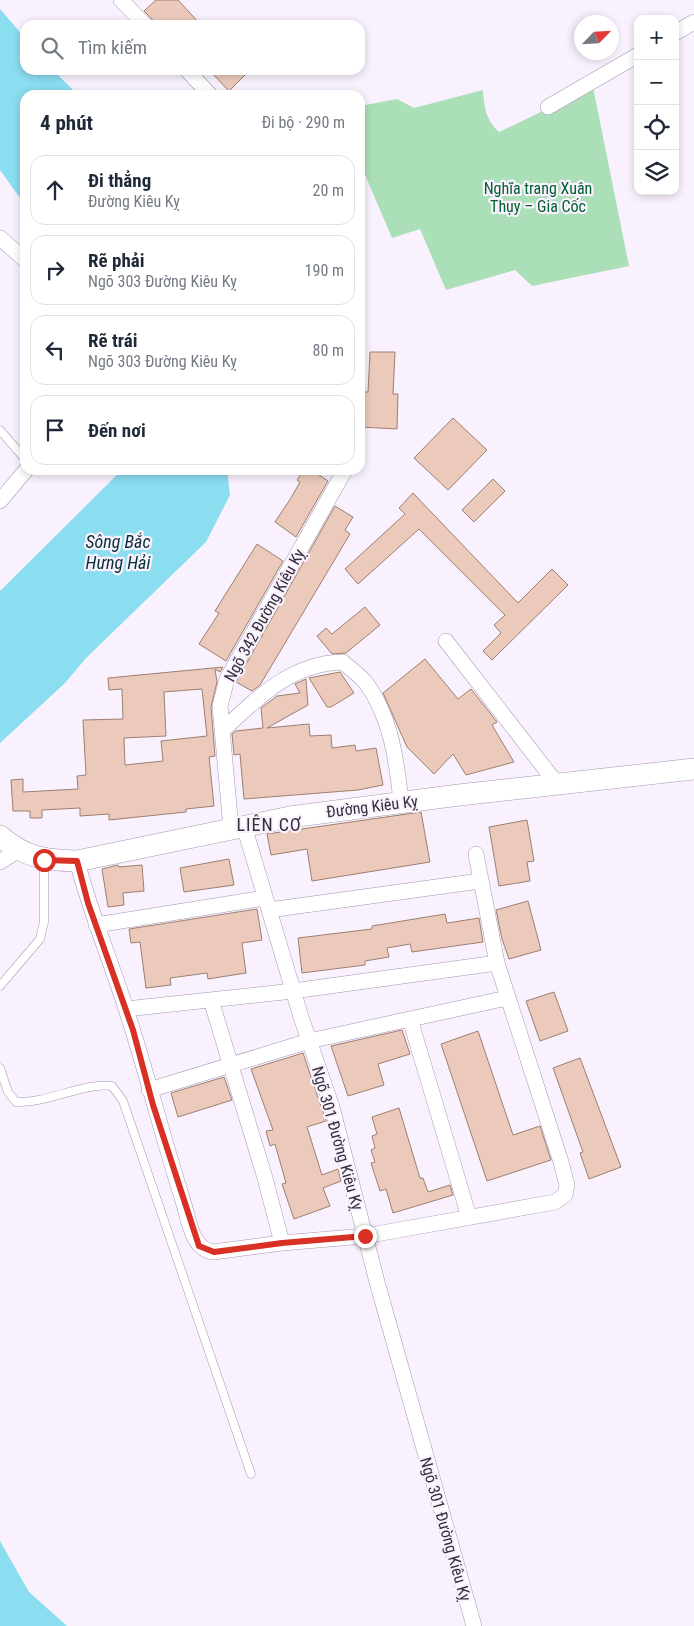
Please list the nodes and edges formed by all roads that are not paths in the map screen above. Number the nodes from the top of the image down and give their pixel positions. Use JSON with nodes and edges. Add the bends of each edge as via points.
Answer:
{"nodes":[{"id":1,"x":121,"y":0,"type":"edge"},
{"id":2,"x":140,"y":20,"type":"edge"},
{"id":3,"x":694,"y":22,"type":"edge"},
{"id":4,"x":679,"y":31,"type":"edge"},
{"id":5,"x":634,"y":57,"type":"edge"},
{"id":6,"x":192,"y":75,"type":"edge"},
{"id":7,"x":205,"y":90,"type":"edge"},
{"id":8,"x":548,"y":107,"type":"dead end"},
{"id":9,"x":0,"y":238,"type":"edge"},
{"id":10,"x":20,"y":256,"type":"edge"},
{"id":11,"x":0,"y":430,"type":"edge"},
{"id":12,"x":20,"y":453,"type":"edge"},
{"id":13,"x":22,"y":475,"type":"edge"},
{"id":14,"x":342,"y":475,"type":"edge"},
{"id":15,"x":0,"y":501,"type":"edge"},
{"id":16,"x":446,"y":641,"type":"dead end"},
{"id":17,"x":222,"y":731,"type":"junction"},
{"id":18,"x":694,"y":769,"type":"edge"},
{"id":19,"x":557,"y":784,"type":"junction"},
{"id":20,"x":401,"y":802,"type":"junction"},
{"id":21,"x":237,"y":828,"type":"junction"},
{"id":22,"x":0,"y":836,"type":"edge"},
{"id":23,"x":476,"y":854,"type":"dead end"},
{"id":24,"x":8,"y":856,"type":"edge"},
{"id":25,"x":44,"y":860,"type":"junction"},
{"id":26,"x":77,"y":861,"type":"junction"},
{"id":27,"x":480,"y":881,"type":"junction"},
{"id":28,"x":267,"y":904,"type":"junction"},
{"id":29,"x":96,"y":925,"type":"junction"},
{"id":30,"x":497,"y":963,"type":"junction"},
{"id":31,"x":0,"y":986,"type":"edge"},
{"id":32,"x":293,"y":991,"type":"junction"},
{"id":33,"x":507,"y":998,"type":"junction"},
{"id":34,"x":210,"y":1000,"type":"junction"},
{"id":35,"x":126,"y":1009,"type":"junction"},
{"id":36,"x":410,"y":1019,"type":"junction"},
{"id":37,"x":309,"y":1041,"type":"junction"},
{"id":38,"x":231,"y":1066,"type":"junction"},
{"id":39,"x":0,"y":1068,"type":"edge"},
{"id":40,"x":149,"y":1090,"type":"junction"},
{"id":41,"x":469,"y":1217,"type":"junction"},
{"id":42,"x":365,"y":1236,"type":"junction"},
{"id":43,"x":282,"y":1243,"type":"junction"},
{"id":44,"x":251,"y":1474,"type":"dead end"},
{"id":45,"x":474,"y":1626,"type":"edge"}],
"edges":[{"from":1,"to":2,"type":"street"},
{"from":3,"to":4,"type":"street"},
{"from":5,"to":8,"type":"street"},
{"from":6,"to":7,"type":"street"},
{"from":9,"to":10,"type":"street"},
{"from":11,"to":12,"type":"lane"},
{"from":13,"to":15,"type":"street"},
{"from":14,"to":17,"type":"street","name":"Ngõ 342 Đường Kiêu Kỵ","via":[[227,679],[220,706]]},
{"from":16,"to":19,"type":"street"},
{"from":17,"to":20,"type":"street","via":[[275,683],[325,662],[343,662],[366,682],[380,709],[397,762]]},
{"from":17,"to":21,"type":"street","name":"Ngõ 342 Đường Kiêu Kỵ"},
{"from":18,"to":19,"type":"main road","name":"Đường Kiêu Kỵ"},
{"from":19,"to":20,"type":"main road","name":"Đường Kiêu Kỵ"},
{"from":20,"to":21,"type":"main road","name":"Đường Kiêu Kỵ","via":[[290,817]]},
{"from":21,"to":26,"type":"main road","name":"Đường Kiêu Kỵ"},
{"from":21,"to":28,"type":"street","name":"Ngõ 301 Đường Kiêu Kỵ"},
{"from":22,"to":24,"type":"main road","name":"Đường Kiêu Kỵ"},
{"from":23,"to":27,"type":"street"},
{"from":24,"to":25,"type":"main road","name":"Đường Kiêu Kỵ"},
{"from":25,"to":26,"type":"main road","name":"Đường Kiêu Kỵ"},
{"from":25,"to":31,"type":"lane","via":[[44,922],[40,939]]},
{"from":26,"to":29,"type":"street"},
{"from":27,"to":28,"type":"street"},
{"from":27,"to":30,"type":"street"},
{"from":28,"to":29,"type":"street"},
{"from":28,"to":32,"type":"street","name":"Ngõ 301 Đường Kiêu Kỵ"},
{"from":29,"to":35,"type":"street"},
{"from":30,"to":32,"type":"street"},
{"from":30,"to":33,"type":"street"},
{"from":32,"to":34,"type":"street"},
{"from":32,"to":37,"type":"street","name":"Ngõ 301 Đường Kiêu Kỵ"},
{"from":33,"to":36,"type":"street"},
{"from":33,"to":41,"type":"street","via":[[567,1186],[565,1195],[555,1202]]},
{"from":34,"to":35,"type":"street"},
{"from":34,"to":38,"type":"street"},
{"from":35,"to":40,"type":"street"},
{"from":36,"to":37,"type":"street"},
{"from":36,"to":41,"type":"street"},
{"from":37,"to":38,"type":"street"},
{"from":37,"to":42,"type":"street","name":"Ngõ 301 Đường Kiêu Kỵ","via":[[337,1125]]},
{"from":38,"to":40,"type":"street"},
{"from":38,"to":43,"type":"street"},
{"from":39,"to":44,"type":"lane","via":[[8,1092],[16,1102],[104,1085],[112,1086],[123,1101]]},
{"from":40,"to":43,"type":"street","via":[[199,1246],[224,1258]]},
{"from":41,"to":42,"type":"street"},
{"from":42,"to":43,"type":"street"},
{"from":42,"to":45,"type":"street","name":"Ngõ 301 Đường Kiêu Kỵ"}]}
